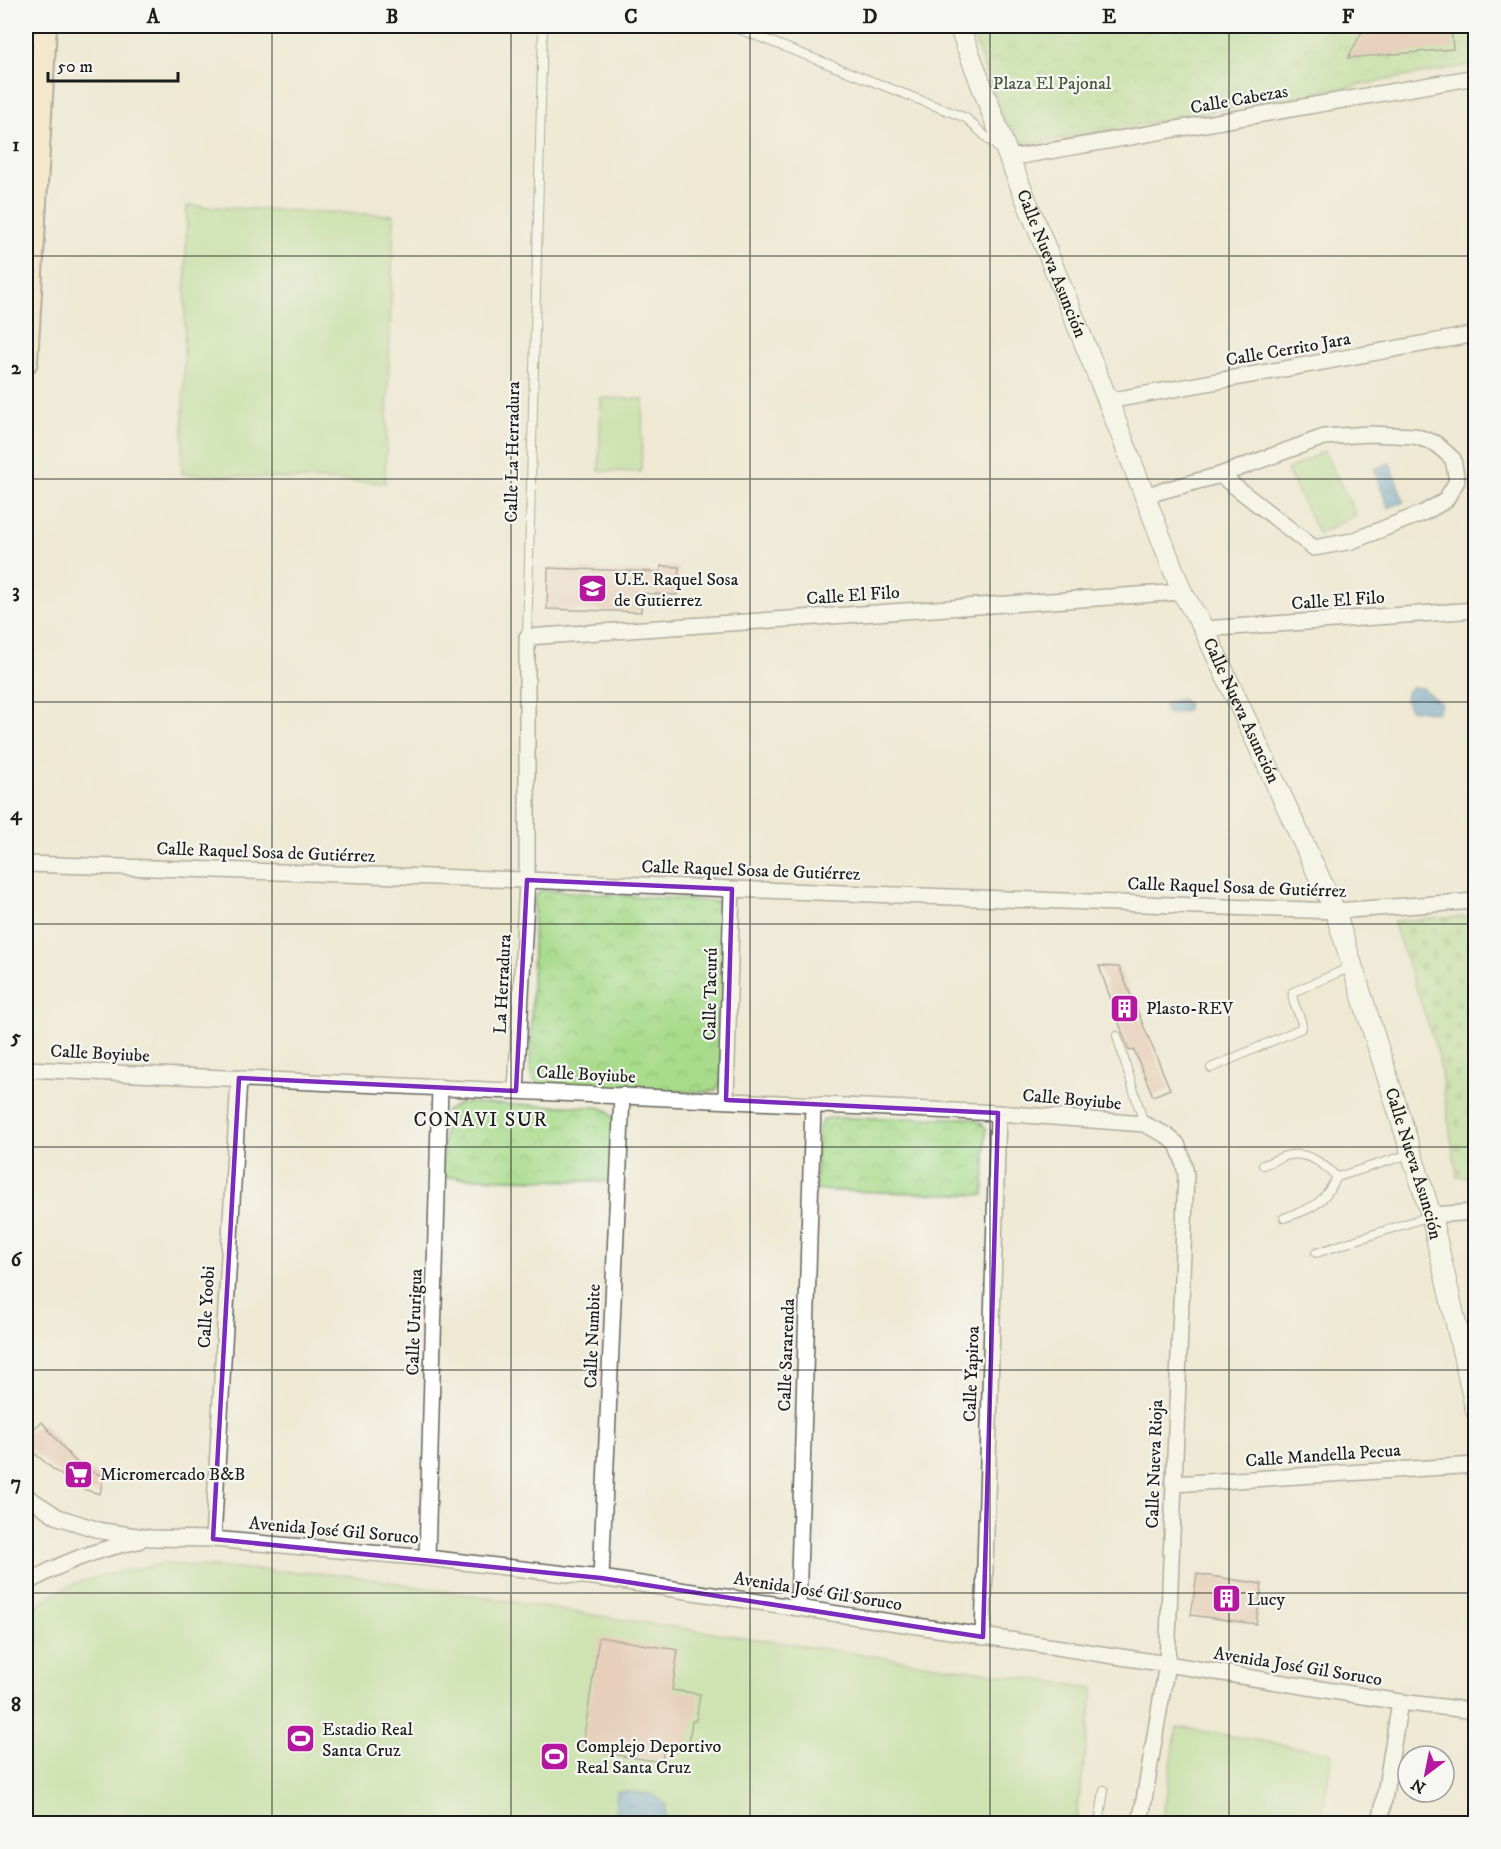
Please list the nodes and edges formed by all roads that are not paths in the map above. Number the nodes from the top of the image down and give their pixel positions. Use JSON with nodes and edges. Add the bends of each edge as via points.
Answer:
{"nodes":[{"id":1,"x":45,"y":26,"type":"edge"},
{"id":2,"x":543,"y":26,"type":"edge"},
{"id":3,"x":730,"y":26,"type":"edge"},
{"id":4,"x":958,"y":26,"type":"edge"},
{"id":5,"x":1476,"y":77,"type":"edge"},
{"id":6,"x":1009,"y":158,"type":"junction"},
{"id":7,"x":27,"y":300,"type":"edge"},
{"id":8,"x":1476,"y":334,"type":"edge"},
{"id":9,"x":26,"y":362,"type":"edge"},
{"id":10,"x":1108,"y":401,"type":"junction"},
{"id":11,"x":1220,"y":475,"type":"junction"},
{"id":12,"x":1143,"y":496,"type":"junction"},
{"id":13,"x":1182,"y":592,"type":"junction"},
{"id":14,"x":1476,"y":610,"type":"edge"},
{"id":15,"x":1204,"y":629,"type":"junction"},
{"id":16,"x":527,"y":637,"type":"junction"},
{"id":17,"x":26,"y":864,"type":"edge"},
{"id":18,"x":526,"y":880,"type":"junction"},
{"id":19,"x":732,"y":889,"type":"junction"},
{"id":20,"x":1476,"y":902,"type":"edge"},
{"id":21,"x":1335,"y":911,"type":"junction"},
{"id":22,"x":1353,"y":967,"type":"junction"},
{"id":23,"x":1117,"y":1036,"type":"dead end"},
{"id":24,"x":1211,"y":1068,"type":"dead end"},
{"id":25,"x":26,"y":1069,"type":"edge"},
{"id":26,"x":239,"y":1078,"type":"junction"},
{"id":27,"x":440,"y":1087,"type":"junction"},
{"id":28,"x":516,"y":1091,"type":"junction"},
{"id":29,"x":622,"y":1095,"type":"junction"},
{"id":30,"x":726,"y":1100,"type":"junction"},
{"id":31,"x":813,"y":1104,"type":"junction"},
{"id":32,"x":998,"y":1113,"type":"junction"},
{"id":33,"x":1144,"y":1125,"type":"junction"},
{"id":34,"x":1410,"y":1154,"type":"junction"},
{"id":35,"x":1263,"y":1165,"type":"dead end"},
{"id":36,"x":1337,"y":1177,"type":"junction"},
{"id":37,"x":1476,"y":1212,"type":"edge"},
{"id":38,"x":1431,"y":1215,"type":"junction"},
{"id":39,"x":1284,"y":1218,"type":"dead end"},
{"id":40,"x":1316,"y":1253,"type":"dead end"},
{"id":41,"x":1476,"y":1411,"type":"edge"},
{"id":42,"x":1476,"y":1465,"type":"edge"},
{"id":43,"x":1173,"y":1484,"type":"junction"},
{"id":44,"x":26,"y":1496,"type":"edge"},
{"id":45,"x":151,"y":1538,"type":"junction"},
{"id":46,"x":213,"y":1539,"type":"junction"},
{"id":47,"x":427,"y":1558,"type":"junction"},
{"id":48,"x":601,"y":1578,"type":"junction"},
{"id":49,"x":26,"y":1584,"type":"edge"},
{"id":50,"x":798,"y":1608,"type":"junction"},
{"id":51,"x":983,"y":1637,"type":"junction"},
{"id":52,"x":1167,"y":1664,"type":"junction"},
{"id":53,"x":1400,"y":1702,"type":"junction"},
{"id":54,"x":1476,"y":1711,"type":"edge"},
{"id":55,"x":1104,"y":1790,"type":"dead end"},
{"id":56,"x":1099,"y":1824,"type":"edge"},
{"id":57,"x":1140,"y":1824,"type":"edge"},
{"id":58,"x":1380,"y":1824,"type":"edge"}],
"edges":[{"from":1,"to":7,"type":"main road"},
{"from":2,"to":16,"type":"lane","name":"Calle La Herradura"},
{"from":3,"to":6,"type":"lane","via":[[966,118]]},
{"from":4,"to":6,"type":"street","name":"Calle Nueva Asunción"},
{"from":5,"to":6,"type":"street","name":"Calle Cabezas"},
{"from":6,"to":10,"type":"street","name":"Calle Nueva Asunción"},
{"from":7,"to":9,"type":"main road"},
{"from":8,"to":10,"type":"street","name":"Calle Cerrito Jara"},
{"from":10,"to":12,"type":"street","name":"Calle Nueva Asunción"},
{"from":11,"to":11,"type":"street","via":[[1324,437],[1369,434],[1415,436],[1435,443],[1453,459],[1457,481],[1445,501],[1423,513],[1352,541],[1314,548]]},
{"from":11,"to":12,"type":"street"},
{"from":12,"to":13,"type":"street","name":"Calle Nueva Asunción"},
{"from":13,"to":15,"type":"street","name":"Calle Nueva Asunción"},
{"from":13,"to":16,"type":"street","name":"Calle El Filo"},
{"from":14,"to":15,"type":"street","name":"Calle El Filo"},
{"from":15,"to":21,"type":"street","name":"Calle Nueva Asunción"},
{"from":16,"to":18,"type":"street","name":"Calle La Herradura"},
{"from":17,"to":18,"type":"street","name":"Calle Raquel Sosa de Gutiérrez"},
{"from":18,"to":19,"type":"street","name":"Calle Raquel Sosa de Gutiérrez"},
{"from":18,"to":28,"type":"street","name":"La Herradura"},
{"from":19,"to":21,"type":"street","name":"Calle Raquel Sosa de Gutiérrez"},
{"from":19,"to":30,"type":"street","name":"Calle Tacurú"},
{"from":20,"to":21,"type":"street","name":"Calle Raquel Sosa de Gutiérrez"},
{"from":21,"to":22,"type":"street","name":"Calle Nueva Asunción"},
{"from":22,"to":24,"type":"lane","via":[[1293,992],[1302,1028]]},
{"from":22,"to":34,"type":"street","name":"Calle Nueva Asunción"},
{"from":23,"to":33,"type":"lane"},
{"from":25,"to":26,"type":"street","name":"Calle Boyiube"},
{"from":26,"to":27,"type":"street","name":"Calle Boyiube"},
{"from":26,"to":46,"type":"street","name":"Calle Yoobi"},
{"from":27,"to":28,"type":"street","name":"Calle Boyiube"},
{"from":27,"to":47,"type":"street","name":"Calle Ururigua"},
{"from":28,"to":29,"type":"street","name":"Calle Boyiube"},
{"from":29,"to":30,"type":"street","name":"Calle Boyiube"},
{"from":29,"to":48,"type":"street","name":"Calle Numbite"},
{"from":30,"to":31,"type":"street","name":"Calle Boyiube"},
{"from":31,"to":32,"type":"street","name":"Calle Boyiube"},
{"from":31,"to":50,"type":"street","name":"Calle Sararenda"},
{"from":32,"to":33,"type":"street","name":"Calle Boyiube"},
{"from":32,"to":51,"type":"street","name":"Calle Yapiroa"},
{"from":33,"to":43,"type":"street","name":"Calle Nueva Rioja","via":[[1177,1144],[1186,1174]]},
{"from":34,"to":36,"type":"lane"},
{"from":34,"to":38,"type":"street","name":"Calle Nueva Asunción"},
{"from":35,"to":36,"type":"lane","via":[[1291,1154],[1312,1158]]},
{"from":36,"to":39,"type":"lane","via":[[1323,1200],[1311,1209]]},
{"from":37,"to":38,"type":"street"},
{"from":38,"to":40,"type":"lane"},
{"from":38,"to":41,"type":"street","name":"Calle Nueva Asunción"},
{"from":42,"to":43,"type":"street","name":"Calle Mandella Pecua"},
{"from":43,"to":52,"type":"street","name":"Calle Nueva Rioja"},
{"from":44,"to":45,"type":"street","name":"Avenida José Gil Soruco","via":[[58,1517],[102,1531]]},
{"from":45,"to":46,"type":"street","name":"Avenida José Gil Soruco"},
{"from":45,"to":49,"type":"street","name":"Avenida José Gil Soruco","via":[[77,1558]]},
{"from":46,"to":47,"type":"street","name":"Avenida José Gil Soruco"},
{"from":47,"to":48,"type":"street","name":"Avenida José Gil Soruco"},
{"from":48,"to":50,"type":"street","name":"Avenida José Gil Soruco"},
{"from":50,"to":51,"type":"street","name":"Avenida José Gil Soruco"},
{"from":51,"to":52,"type":"street","name":"Avenida José Gil Soruco"},
{"from":52,"to":53,"type":"street","name":"Avenida José Gil Soruco"},
{"from":52,"to":57,"type":"street","name":"Calle Nueva Rioja"},
{"from":53,"to":54,"type":"street","name":"Avenida José Gil Soruco"},
{"from":53,"to":58,"type":"street"},
{"from":55,"to":56,"type":"lane"}]}
